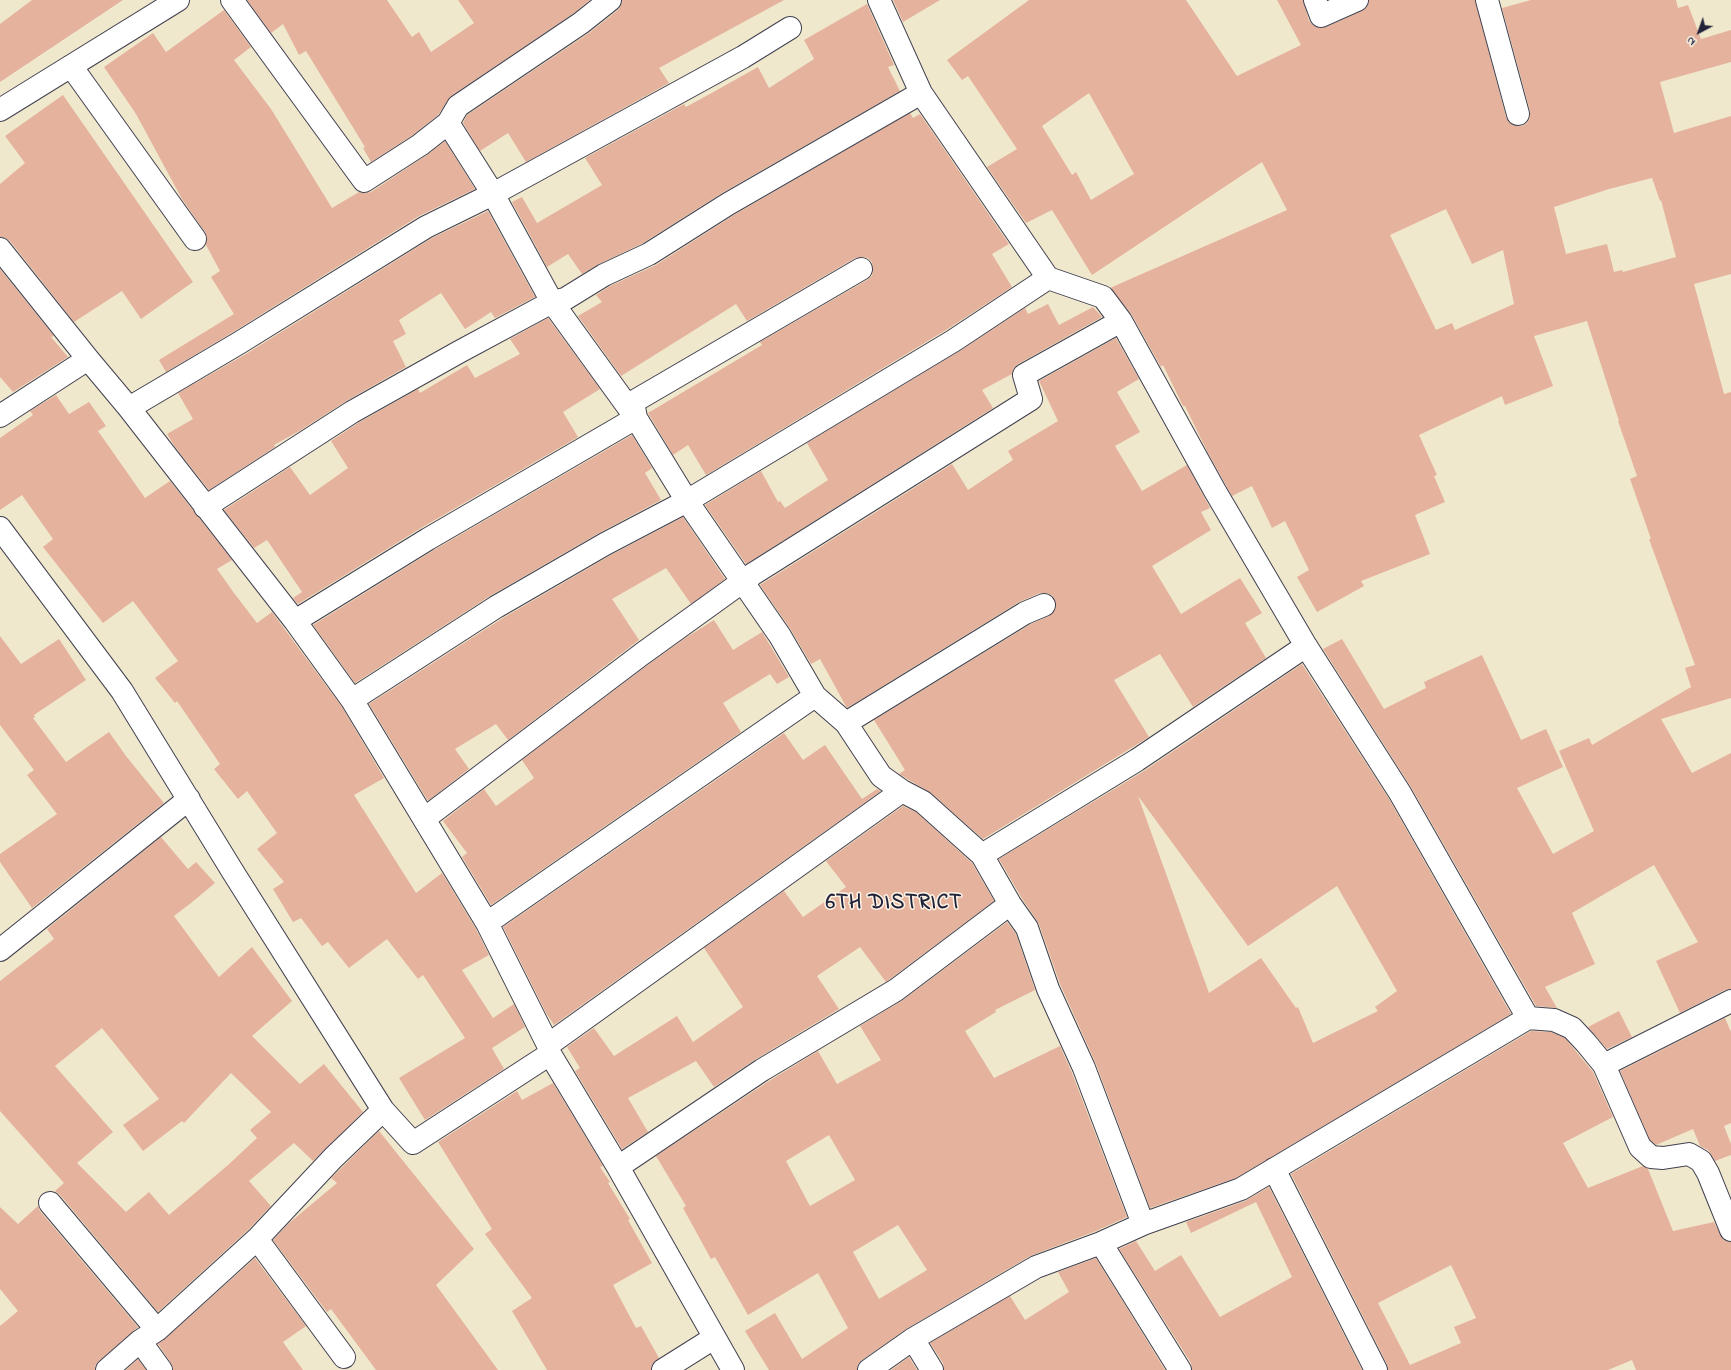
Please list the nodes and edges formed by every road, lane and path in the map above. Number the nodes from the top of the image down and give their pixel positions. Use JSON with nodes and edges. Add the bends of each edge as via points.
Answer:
{"nodes":[{"id":1,"x":178,"y":0,"type":"edge"},
{"id":2,"x":232,"y":0,"type":"edge"},
{"id":3,"x":610,"y":0,"type":"edge"},
{"id":4,"x":879,"y":0,"type":"edge"},
{"id":5,"x":1315,"y":0,"type":"edge"},
{"id":6,"x":1357,"y":0,"type":"edge"},
{"id":7,"x":1487,"y":0,"type":"edge"},
{"id":8,"x":790,"y":28,"type":"dead end"},
{"id":9,"x":70,"y":66,"type":"junction"},
{"id":10,"x":921,"y":92,"type":"junction"},
{"id":11,"x":0,"y":110,"type":"edge"},
{"id":12,"x":1518,"y":114,"type":"dead end"},
{"id":13,"x":448,"y":123,"type":"junction"},
{"id":14,"x":493,"y":194,"type":"junction"},
{"id":15,"x":195,"y":239,"type":"dead end"},
{"id":16,"x":0,"y":249,"type":"edge"},
{"id":17,"x":861,"y":269,"type":"dead end"},
{"id":18,"x":1048,"y":278,"type":"junction"},
{"id":19,"x":552,"y":302,"type":"junction"},
{"id":20,"x":1121,"y":321,"type":"junction"},
{"id":21,"x":88,"y":359,"type":"junction"},
{"id":22,"x":129,"y":408,"type":"junction"},
{"id":23,"x":0,"y":416,"type":"edge"},
{"id":24,"x":636,"y":418,"type":"junction"},
{"id":25,"x":687,"y":501,"type":"junction"},
{"id":26,"x":205,"y":507,"type":"junction"},
{"id":27,"x":0,"y":528,"type":"edge"},
{"id":28,"x":742,"y":583,"type":"junction"},
{"id":29,"x":1044,"y":605,"type":"dead end"},
{"id":30,"x":295,"y":621,"type":"junction"},
{"id":31,"x":1306,"y":646,"type":"junction"},
{"id":32,"x":815,"y":696,"type":"junction"},
{"id":33,"x":352,"y":700,"type":"junction"},
{"id":34,"x":846,"y":722,"type":"junction"},
{"id":35,"x":902,"y":791,"type":"junction"},
{"id":36,"x":188,"y":799,"type":"junction"},
{"id":37,"x":424,"y":819,"type":"junction"},
{"id":38,"x":982,"y":855,"type":"junction"},
{"id":39,"x":1010,"y":904,"type":"junction"},
{"id":40,"x":487,"y":923,"type":"junction"},
{"id":41,"x":0,"y":950,"type":"edge"},
{"id":42,"x":1731,"y":1001,"type":"edge"},
{"id":43,"x":1528,"y":1018,"type":"junction"},
{"id":44,"x":549,"y":1049,"type":"junction"},
{"id":45,"x":1604,"y":1065,"type":"junction"},
{"id":46,"x":383,"y":1110,"type":"junction"},
{"id":47,"x":618,"y":1167,"type":"junction"},
{"id":48,"x":1274,"y":1169,"type":"junction"},
{"id":49,"x":50,"y":1203,"type":"dead end"},
{"id":50,"x":1143,"y":1224,"type":"junction"},
{"id":51,"x":1731,"y":1230,"type":"edge"},
{"id":52,"x":256,"y":1239,"type":"junction"},
{"id":53,"x":1101,"y":1243,"type":"junction"},
{"id":54,"x":149,"y":1336,"type":"junction"},
{"id":55,"x":714,"y":1338,"type":"junction"},
{"id":56,"x":913,"y":1339,"type":"junction"},
{"id":57,"x":344,"y":1357,"type":"dead end"},
{"id":58,"x":107,"y":1370,"type":"edge"},
{"id":59,"x":162,"y":1370,"type":"edge"},
{"id":60,"x":663,"y":1370,"type":"edge"},
{"id":61,"x":733,"y":1370,"type":"edge"},
{"id":62,"x":869,"y":1370,"type":"edge"},
{"id":63,"x":932,"y":1370,"type":"edge"},
{"id":64,"x":1180,"y":1370,"type":"edge"},
{"id":65,"x":1376,"y":1370,"type":"edge"}],
"edges":[{"from":1,"to":9,"type":"street"},
{"from":2,"to":13,"type":"street","via":[[364,181],[420,145]]},
{"from":3,"to":13,"type":"street","via":[[581,23],[458,106]]},
{"from":4,"to":10,"type":"street"},
{"from":5,"to":6,"type":"street","via":[[1321,16]]},
{"from":7,"to":12,"type":"street"},
{"from":8,"to":14,"type":"street","via":[[743,57]]},
{"from":9,"to":11,"type":"street"},
{"from":9,"to":15,"type":"street"},
{"from":10,"to":18,"type":"street"},
{"from":10,"to":19,"type":"street","via":[[728,204],[649,254],[604,275],[565,299]]},
{"from":13,"to":14,"type":"street"},
{"from":14,"to":19,"type":"street"},
{"from":14,"to":22,"type":"street","via":[[426,227]]},
{"from":16,"to":21,"type":"street"},
{"from":17,"to":24,"type":"street","via":[[633,402]]},
{"from":18,"to":20,"type":"street","via":[[1103,297]]},
{"from":18,"to":25,"type":"street","via":[[953,341]]},
{"from":19,"to":24,"type":"street"},
{"from":19,"to":26,"type":"street","via":[[352,412]]},
{"from":20,"to":28,"type":"street","via":[[1024,375],[1030,399],[902,478]]},
{"from":20,"to":31,"type":"street","via":[[1215,491]]},
{"from":21,"to":22,"type":"street"},
{"from":21,"to":23,"type":"street"},
{"from":22,"to":26,"type":"street"},
{"from":24,"to":25,"type":"street"},
{"from":24,"to":30,"type":"street","via":[[428,539]]},
{"from":25,"to":28,"type":"street"},
{"from":25,"to":33,"type":"street","via":[[605,544],[496,607]]},
{"from":26,"to":30,"type":"street"},
{"from":27,"to":36,"type":"street","via":[[122,691]]},
{"from":28,"to":32,"type":"street","via":[[780,636]]},
{"from":28,"to":37,"type":"street","via":[[642,654]]},
{"from":29,"to":34,"type":"street","via":[[1025,613]]},
{"from":30,"to":33,"type":"street"},
{"from":31,"to":38,"type":"street","via":[[1137,760]]},
{"from":31,"to":43,"type":"street","via":[[1400,793]]},
{"from":32,"to":34,"type":"street"},
{"from":32,"to":40,"type":"street"},
{"from":33,"to":37,"type":"street"},
{"from":34,"to":35,"type":"street","via":[[881,776]]},
{"from":35,"to":38,"type":"street","via":[[923,802]]},
{"from":35,"to":44,"type":"street"},
{"from":36,"to":41,"type":"street"},
{"from":36,"to":46,"type":"street"},
{"from":37,"to":40,"type":"street"},
{"from":38,"to":39,"type":"street"},
{"from":39,"to":47,"type":"street","via":[[896,990],[762,1070]]},
{"from":39,"to":50,"type":"street","via":[[1027,928],[1048,989],[1084,1068]]},
{"from":40,"to":44,"type":"street"},
{"from":42,"to":45,"type":"street"},
{"from":43,"to":45,"type":"street","via":[[1554,1020],[1572,1028]]},
{"from":43,"to":48,"type":"street"},
{"from":44,"to":46,"type":"street","via":[[413,1143]]},
{"from":44,"to":47,"type":"street"},
{"from":45,"to":51,"type":"street","via":[[1640,1147],[1651,1157],[1689,1154],[1701,1161]]},
{"from":46,"to":52,"type":"street","via":[[332,1158]]},
{"from":47,"to":55,"type":"street"},
{"from":48,"to":50,"type":"street","via":[[1241,1189]]},
{"from":48,"to":65,"type":"street"},
{"from":49,"to":54,"type":"street"},
{"from":50,"to":53,"type":"street"},
{"from":52,"to":54,"type":"street"},
{"from":52,"to":57,"type":"street"},
{"from":53,"to":56,"type":"street","via":[[1036,1267]]},
{"from":53,"to":64,"type":"street"},
{"from":54,"to":58,"type":"street"},
{"from":54,"to":59,"type":"street"},
{"from":55,"to":60,"type":"street"},
{"from":55,"to":61,"type":"street"},
{"from":56,"to":62,"type":"street"},
{"from":56,"to":63,"type":"street"}]}
